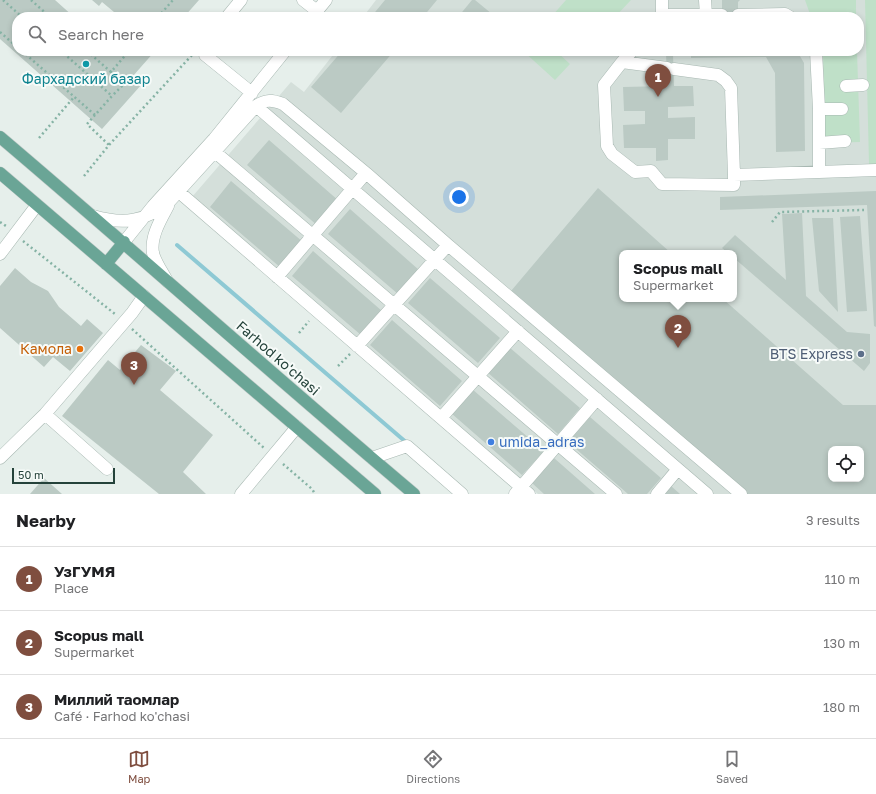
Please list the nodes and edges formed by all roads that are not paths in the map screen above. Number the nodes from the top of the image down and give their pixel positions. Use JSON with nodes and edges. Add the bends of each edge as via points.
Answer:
{"nodes":[{"id":1,"x":241,"y":0,"type":"edge"},
{"id":2,"x":303,"y":0,"type":"edge"},
{"id":3,"x":326,"y":0,"type":"edge"},
{"id":4,"x":662,"y":0,"type":"edge"},
{"id":5,"x":705,"y":0,"type":"edge"},
{"id":6,"x":231,"y":12,"type":"edge"},
{"id":7,"x":313,"y":12,"type":"edge"},
{"id":8,"x":317,"y":12,"type":"edge"},
{"id":9,"x":661,"y":12,"type":"edge"},
{"id":10,"x":706,"y":12,"type":"edge"},
{"id":11,"x":206,"y":56,"type":"edge"},
{"id":12,"x":281,"y":56,"type":"edge"},
{"id":13,"x":627,"y":56,"type":"edge"},
{"id":14,"x":816,"y":56,"type":"edge"},
{"id":15,"x":622,"y":62,"type":"junction"},
{"id":16,"x":863,"y":85,"type":"dead end"},
{"id":17,"x":846,"y":86,"type":"dead end"},
{"id":18,"x":252,"y":93,"type":"junction"},
{"id":19,"x":256,"y":106,"type":"junction"},
{"id":20,"x":819,"y":109,"type":"junction"},
{"id":21,"x":842,"y":109,"type":"dead end"},
{"id":22,"x":0,"y":137,"type":"edge"},
{"id":23,"x":844,"y":141,"type":"dead end"},
{"id":24,"x":819,"y":143,"type":"junction"},
{"id":25,"x":215,"y":152,"type":"junction"},
{"id":26,"x":876,"y":170,"type":"edge"},
{"id":27,"x":819,"y":172,"type":"junction"},
{"id":28,"x":0,"y":173,"type":"edge"},
{"id":29,"x":366,"y":173,"type":"junction"},
{"id":30,"x":734,"y":175,"type":"junction"},
{"id":31,"x":352,"y":189,"type":"junction"},
{"id":32,"x":179,"y":192,"type":"junction"},
{"id":33,"x":170,"y":201,"type":"junction"},
{"id":34,"x":37,"y":206,"type":"junction"},
{"id":35,"x":93,"y":216,"type":"junction"},
{"id":36,"x":143,"y":218,"type":"junction"},
{"id":37,"x":312,"y":235,"type":"junction"},
{"id":38,"x":124,"y":242,"type":"junction"},
{"id":39,"x":448,"y":245,"type":"junction"},
{"id":40,"x":0,"y":254,"type":"edge"},
{"id":41,"x":434,"y":259,"type":"junction"},
{"id":42,"x":106,"y":264,"type":"junction"},
{"id":43,"x":277,"y":277,"type":"junction"},
{"id":44,"x":167,"y":282,"type":"junction"},
{"id":45,"x":144,"y":296,"type":"junction"},
{"id":46,"x":394,"y":304,"type":"junction"},
{"id":47,"x":518,"y":331,"type":"junction"},
{"id":48,"x":357,"y":346,"type":"junction"},
{"id":49,"x":479,"y":377,"type":"junction"},
{"id":50,"x":597,"y":399,"type":"junction"},
{"id":51,"x":45,"y":414,"type":"junction"},
{"id":52,"x":441,"y":418,"type":"junction"},
{"id":53,"x":297,"y":427,"type":"junction"},
{"id":54,"x":558,"y":445,"type":"junction"},
{"id":55,"x":0,"y":458,"type":"edge"},
{"id":56,"x":372,"y":458,"type":"junction"},
{"id":57,"x":106,"y":469,"type":"dead end"},
{"id":58,"x":678,"y":469,"type":"junction"},
{"id":59,"x":522,"y":492,"type":"edge"},
{"id":60,"x":241,"y":494,"type":"edge"},
{"id":61,"x":375,"y":494,"type":"edge"},
{"id":62,"x":414,"y":494,"type":"edge"},
{"id":63,"x":462,"y":494,"type":"edge"},
{"id":64,"x":616,"y":494,"type":"edge"},
{"id":65,"x":657,"y":494,"type":"edge"},
{"id":66,"x":707,"y":494,"type":"edge"},
{"id":67,"x":741,"y":494,"type":"edge"}],
"edges":[{"from":1,"to":6,"type":"street"},
{"from":2,"to":7,"type":"street"},
{"from":3,"to":8,"type":"street"},
{"from":4,"to":9,"type":"street"},
{"from":5,"to":10,"type":"street"},
{"from":11,"to":18,"type":"street"},
{"from":12,"to":18,"type":"street"},
{"from":13,"to":15,"type":"street"},
{"from":14,"to":20,"type":"street"},
{"from":15,"to":30,"type":"street","via":[[718,75],[726,81],[731,88]]},
{"from":15,"to":30,"type":"street","via":[[604,85],[607,146],[612,154],[635,172],[651,171],[662,184],[734,184]]},
{"from":16,"to":17,"type":"street"},
{"from":18,"to":36,"type":"street"},
{"from":19,"to":25,"type":"street"},
{"from":19,"to":29,"type":"street","via":[[264,100],[283,104]]},
{"from":19,"to":31,"type":"street"},
{"from":20,"to":21,"type":"street"},
{"from":20,"to":24,"type":"street"},
{"from":22,"to":35,"type":"main road","name":"Farhod ko'chasi"},
{"from":23,"to":24,"type":"street"},
{"from":24,"to":27,"type":"street"},
{"from":25,"to":32,"type":"street"},
{"from":25,"to":37,"type":"street"},
{"from":26,"to":27,"type":"street"},
{"from":27,"to":30,"type":"street"},
{"from":28,"to":34,"type":"main road"},
{"from":29,"to":31,"type":"street"},
{"from":29,"to":39,"type":"street"},
{"from":31,"to":37,"type":"street"},
{"from":31,"to":41,"type":"street"},
{"from":32,"to":33,"type":"street"},
{"from":32,"to":43,"type":"street"},
{"from":33,"to":36,"type":"street","via":[[157,212]]},
{"from":33,"to":44,"type":"street","via":[[152,245],[153,255]]},
{"from":34,"to":40,"type":"street"},
{"from":34,"to":42,"type":"main road"},
{"from":35,"to":36,"type":"street","via":[[125,222]]},
{"from":35,"to":38,"type":"main road","name":"Farhod ko'chasi"},
{"from":36,"to":38,"type":"street"},
{"from":37,"to":43,"type":"street"},
{"from":37,"to":46,"type":"street"},
{"from":38,"to":42,"type":"main road"},
{"from":38,"to":44,"type":"main road","name":"Farhod ko'chasi"},
{"from":39,"to":41,"type":"street"},
{"from":39,"to":67,"type":"street"},
{"from":41,"to":46,"type":"street"},
{"from":41,"to":47,"type":"street"},
{"from":42,"to":45,"type":"main road"},
{"from":43,"to":48,"type":"street"},
{"from":44,"to":56,"type":"main road","name":"Farhod ko'chasi"},
{"from":45,"to":51,"type":"street"},
{"from":45,"to":53,"type":"main road"},
{"from":46,"to":48,"type":"street"},
{"from":46,"to":49,"type":"street"},
{"from":47,"to":49,"type":"street"},
{"from":47,"to":50,"type":"street"},
{"from":48,"to":52,"type":"street"},
{"from":49,"to":52,"type":"street"},
{"from":49,"to":54,"type":"street"},
{"from":50,"to":54,"type":"street"},
{"from":50,"to":58,"type":"street"},
{"from":51,"to":55,"type":"street"},
{"from":51,"to":57,"type":"street"},
{"from":52,"to":59,"type":"street"},
{"from":53,"to":60,"type":"street"},
{"from":53,"to":61,"type":"main road"},
{"from":54,"to":59,"type":"street"},
{"from":54,"to":64,"type":"street"},
{"from":56,"to":62,"type":"main road","name":"Farhod ko'chasi"},
{"from":56,"to":63,"type":"street","via":[[407,446]]},
{"from":58,"to":65,"type":"street"},
{"from":58,"to":66,"type":"street"}]}
